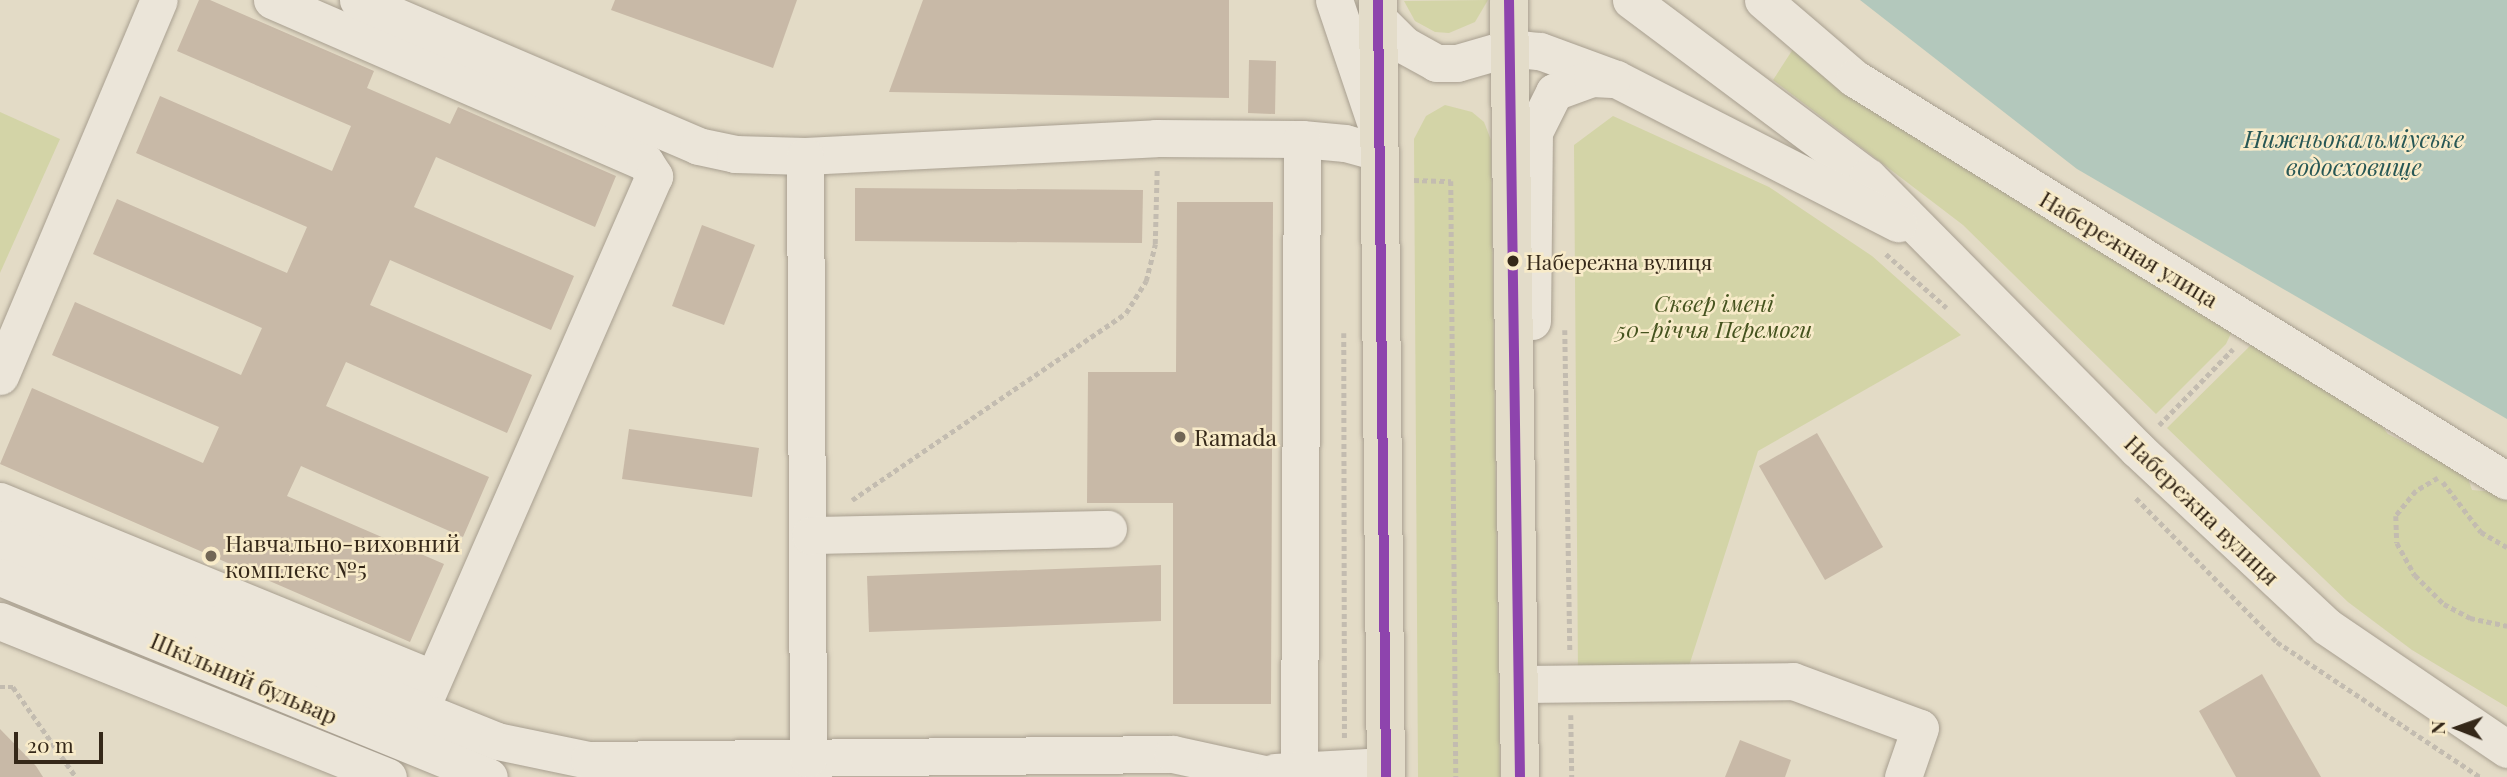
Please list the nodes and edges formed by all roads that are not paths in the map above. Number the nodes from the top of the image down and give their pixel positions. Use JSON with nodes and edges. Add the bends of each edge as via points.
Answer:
{"nodes":[{"id":1,"x":159,"y":0,"type":"edge"},
{"id":2,"x":272,"y":0,"type":"edge"},
{"id":3,"x":358,"y":0,"type":"edge"},
{"id":4,"x":1335,"y":0,"type":"edge"},
{"id":5,"x":1508,"y":0,"type":"edge"},
{"id":6,"x":1631,"y":0,"type":"edge"},
{"id":7,"x":1763,"y":0,"type":"edge"},
{"id":8,"x":1378,"y":10,"type":"edge"},
{"id":9,"x":1509,"y":48,"type":"junction"},
{"id":10,"x":1616,"y":79,"type":"junction"},
{"id":11,"x":1302,"y":139,"type":"junction"},
{"id":12,"x":1378,"y":142,"type":"junction"},
{"id":13,"x":805,"y":156,"type":"junction"},
{"id":14,"x":1924,"y":237,"type":"junction"},
{"id":15,"x":0,"y":376,"type":"edge"},
{"id":16,"x":1514,"y":465,"type":"junction"},
{"id":17,"x":2507,"y":481,"type":"edge"},
{"id":18,"x":0,"y":501,"type":"edge"},
{"id":19,"x":1108,"y":529,"type":"dead end"},
{"id":20,"x":810,"y":532,"type":"junction"},
{"id":21,"x":0,"y":540,"type":"edge"},
{"id":22,"x":0,"y":577,"type":"edge"},
{"id":23,"x":0,"y":621,"type":"edge"},
{"id":24,"x":1518,"y":684,"type":"junction"},
{"id":25,"x":426,"y":694,"type":"junction"},
{"id":26,"x":2507,"y":749,"type":"edge"},
{"id":27,"x":808,"y":758,"type":"junction"},
{"id":28,"x":1386,"y":771,"type":"edge"},
{"id":29,"x":1273,"y":773,"type":"edge"},
{"id":30,"x":388,"y":777,"type":"edge"},
{"id":31,"x":489,"y":777,"type":"edge"},
{"id":32,"x":1520,"y":777,"type":"edge"},
{"id":33,"x":1903,"y":777,"type":"edge"}],
"edges":[{"from":1,"to":15,"type":"street"},
{"from":2,"to":25,"type":"street","via":[[645,162],[654,176]]},
{"from":3,"to":13,"type":"street","via":[[698,146],[735,154]]},
{"from":4,"to":12,"type":"street"},
{"from":5,"to":9,"type":"main road"},
{"from":6,"to":14,"type":"street","name":"Набережна вулиця","via":[[1843,155]]},
{"from":7,"to":17,"type":"street","name":"Набережная улица","via":[[1854,78],[2256,325],[2445,460]]},
{"from":8,"to":9,"type":"street","via":[[1405,44],[1436,63],[1457,63]]},
{"from":8,"to":12,"type":"main road"},
{"from":9,"to":10,"type":"street","name":"Набережна вулиця","via":[[1540,51]]},
{"from":9,"to":16,"type":"main road"},
{"from":10,"to":14,"type":"street","name":"Набережна вулиця"},
{"from":10,"to":16,"type":"street","via":[[1592,78],[1554,92],[1534,132],[1531,417]]},
{"from":11,"to":12,"type":"street"},
{"from":11,"to":13,"type":"street","via":[[1156,138]]},
{"from":11,"to":29,"type":"street"},
{"from":12,"to":28,"type":"main road"},
{"from":13,"to":20,"type":"street"},
{"from":14,"to":26,"type":"street","name":"Набережна вулиця","via":[[2137,449],[2326,626]]},
{"from":16,"to":24,"type":"main road"},
{"from":18,"to":25,"type":"street"},
{"from":19,"to":20,"type":"street"},
{"from":20,"to":27,"type":"street"},
{"from":21,"to":25,"type":"street"},
{"from":22,"to":31,"type":"street","name":"Шкільний бульвар"},
{"from":23,"to":30,"type":"street"},
{"from":24,"to":32,"type":"main road"},
{"from":24,"to":33,"type":"street","via":[[1793,681],[1920,728]]},
{"from":25,"to":27,"type":"street","via":[[497,741],[589,760]]},
{"from":27,"to":29,"type":"street","via":[[1173,754]]},
{"from":28,"to":29,"type":"street","via":[[1345,767]]}]}
